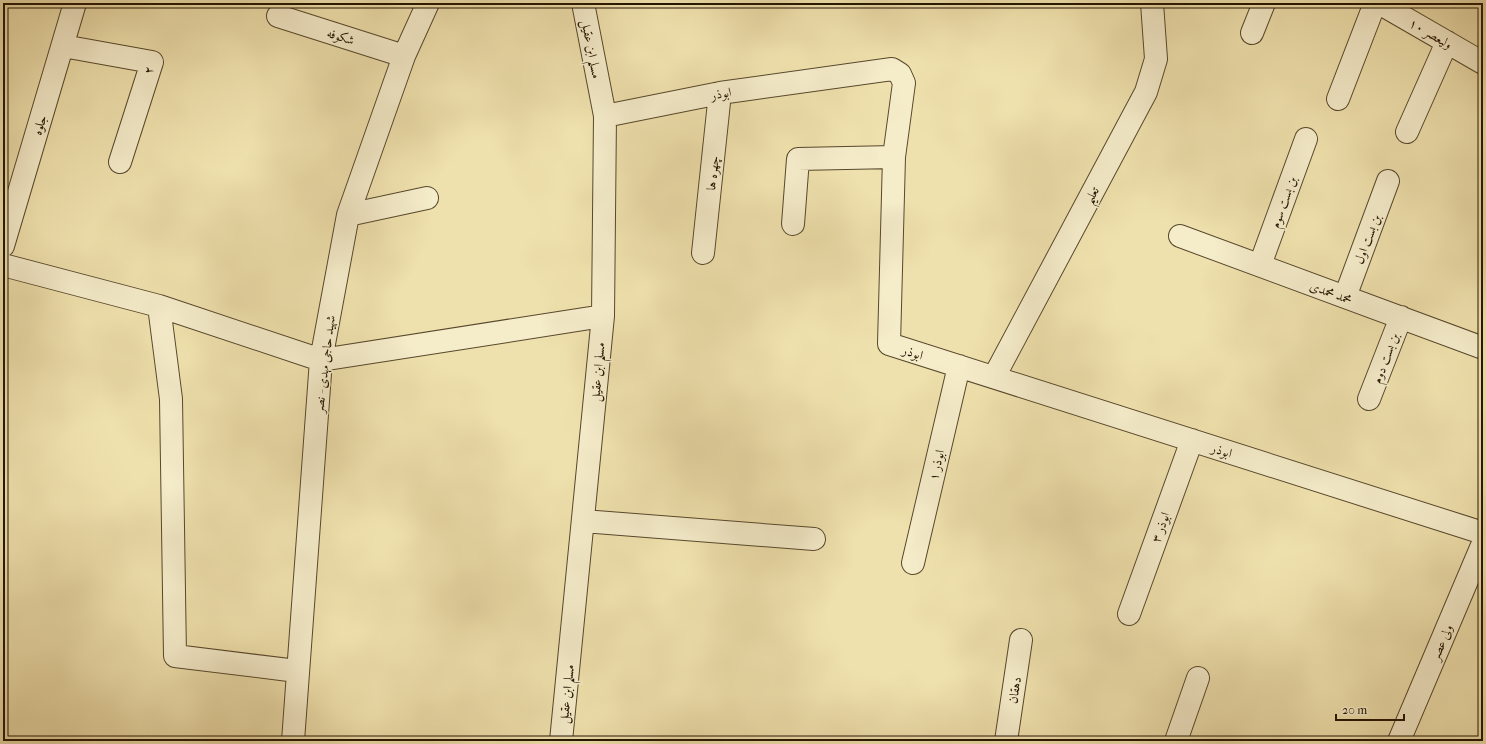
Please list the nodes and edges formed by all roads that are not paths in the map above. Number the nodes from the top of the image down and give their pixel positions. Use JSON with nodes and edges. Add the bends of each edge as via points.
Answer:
{"nodes":[{"id":1,"x":75,"y":3,"type":"edge"},
{"id":2,"x":428,"y":3,"type":"edge"},
{"id":3,"x":583,"y":3,"type":"edge"},
{"id":4,"x":1152,"y":3,"type":"edge"},
{"id":5,"x":1264,"y":3,"type":"edge"},
{"id":6,"x":1375,"y":3,"type":"edge"},
{"id":7,"x":1379,"y":3,"type":"edge"},
{"id":8,"x":278,"y":16,"type":"dead end"},
{"id":9,"x":1252,"y":33,"type":"dead end"},
{"id":10,"x":1446,"y":42,"type":"junction"},
{"id":11,"x":63,"y":46,"type":"junction"},
{"id":12,"x":404,"y":56,"type":"junction"},
{"id":13,"x":1483,"y":63,"type":"edge"},
{"id":14,"x":720,"y":93,"type":"junction"},
{"id":15,"x":1338,"y":99,"type":"dead end"},
{"id":16,"x":605,"y":116,"type":"junction"},
{"id":17,"x":1407,"y":132,"type":"dead end"},
{"id":18,"x":1306,"y":139,"type":"dead end"},
{"id":19,"x":894,"y":157,"type":"junction"},
{"id":20,"x":120,"y":162,"type":"dead end"},
{"id":21,"x":1388,"y":181,"type":"dead end"},
{"id":22,"x":427,"y":198,"type":"dead end"},
{"id":23,"x":348,"y":215,"type":"junction"},
{"id":24,"x":793,"y":224,"type":"dead end"},
{"id":25,"x":1180,"y":236,"type":"dead end"},
{"id":26,"x":3,"y":246,"type":"edge"},
{"id":27,"x":703,"y":253,"type":"dead end"},
{"id":28,"x":3,"y":265,"type":"edge"},
{"id":29,"x":1260,"y":265,"type":"junction"},
{"id":30,"x":1345,"y":297,"type":"junction"},
{"id":31,"x":159,"y":306,"type":"junction"},
{"id":32,"x":603,"y":316,"type":"junction"},
{"id":33,"x":1401,"y":317,"type":"junction"},
{"id":34,"x":1483,"y":348,"type":"edge"},
{"id":35,"x":321,"y":360,"type":"junction"},
{"id":36,"x":959,"y":366,"type":"junction"},
{"id":37,"x":994,"y":377,"type":"junction"},
{"id":38,"x":1369,"y":399,"type":"dead end"},
{"id":39,"x":1192,"y":440,"type":"junction"},
{"id":40,"x":583,"y":521,"type":"junction"},
{"id":41,"x":1483,"y":534,"type":"edge"},
{"id":42,"x":814,"y":538,"type":"dead end"},
{"id":43,"x":1483,"y":543,"type":"edge"},
{"id":44,"x":913,"y":563,"type":"dead end"},
{"id":45,"x":1129,"y":614,"type":"dead end"},
{"id":46,"x":1021,"y":640,"type":"dead end"},
{"id":47,"x":297,"y":671,"type":"junction"},
{"id":48,"x":1198,"y":678,"type":"dead end"},
{"id":49,"x":292,"y":741,"type":"edge"},
{"id":50,"x":561,"y":741,"type":"edge"},
{"id":51,"x":1006,"y":741,"type":"edge"},
{"id":52,"x":1176,"y":741,"type":"edge"},
{"id":53,"x":1399,"y":741,"type":"edge"}],
"edges":[{"from":1,"to":11,"type":"street","name":"جلوه"},
{"from":2,"to":12,"type":"street","name":"شهید حاجی مهدی - نصر"},
{"from":3,"to":16,"type":"street","name":"مسلم ابن عقیل"},
{"from":4,"to":37,"type":"street","name":"تعلیم","via":[[1156,59],[1146,92]]},
{"from":5,"to":9,"type":"street"},
{"from":6,"to":15,"type":"street"},
{"from":7,"to":10,"type":"street","name":"۱۰ ولیعصر"},
{"from":8,"to":12,"type":"street","name":"شکوفه"},
{"from":10,"to":13,"type":"street","name":"۱۰ ولیعصر"},
{"from":10,"to":17,"type":"street"},
{"from":11,"to":20,"type":"street","name":"۲","via":[[152,62]]},
{"from":11,"to":26,"type":"street","name":"جلوه"},
{"from":12,"to":23,"type":"street","name":"شهید حاجی مهدی - نصر"},
{"from":14,"to":16,"type":"street","name":"ابوذر"},
{"from":14,"to":19,"type":"street","name":"ابوذر","via":[[892,69],[900,74],[904,83]]},
{"from":14,"to":27,"type":"street","name":"چهره ها"},
{"from":16,"to":32,"type":"street","name":"مسلم ابن عقیل"},
{"from":18,"to":29,"type":"street","name":"بن بست سوم"},
{"from":19,"to":24,"type":"street","via":[[798,158]]},
{"from":19,"to":36,"type":"street","name":"ابوذر","via":[[889,344]]},
{"from":21,"to":30,"type":"street","name":"بن بست اول"},
{"from":22,"to":23,"type":"street"},
{"from":23,"to":35,"type":"street","name":"شهید حاجی مهدی - نصر"},
{"from":25,"to":29,"type":"street","name":"محمد محمدی"},
{"from":28,"to":31,"type":"street"},
{"from":29,"to":30,"type":"street","name":"محمد محمدی"},
{"from":30,"to":33,"type":"street","name":"محمد محمدی"},
{"from":31,"to":35,"type":"street"},
{"from":31,"to":47,"type":"street","via":[[171,399],[175,656]]},
{"from":32,"to":35,"type":"street"},
{"from":32,"to":40,"type":"street","name":"مسلم ابن عقیل"},
{"from":33,"to":34,"type":"street","name":"محمد محمدی"},
{"from":33,"to":38,"type":"street","name":"بن بست دوم"},
{"from":35,"to":47,"type":"street","name":"شهید حاجی مهدی - نصر"},
{"from":36,"to":37,"type":"street","name":"ابوذر"},
{"from":36,"to":44,"type":"street","name":"ابوذر ۱"},
{"from":37,"to":39,"type":"street","name":"ابوذر"},
{"from":39,"to":41,"type":"street","name":"ابوذر"},
{"from":39,"to":45,"type":"street","name":"ابوذر ۳"},
{"from":40,"to":42,"type":"street"},
{"from":40,"to":50,"type":"street","name":"مسلم ابن عقیل"},
{"from":43,"to":53,"type":"street","name":"ولی عصر"},
{"from":46,"to":51,"type":"street","name":"دهقان"},
{"from":47,"to":49,"type":"street","name":"شهید حاجی مهدی - نصر"},
{"from":48,"to":52,"type":"street"}]}
